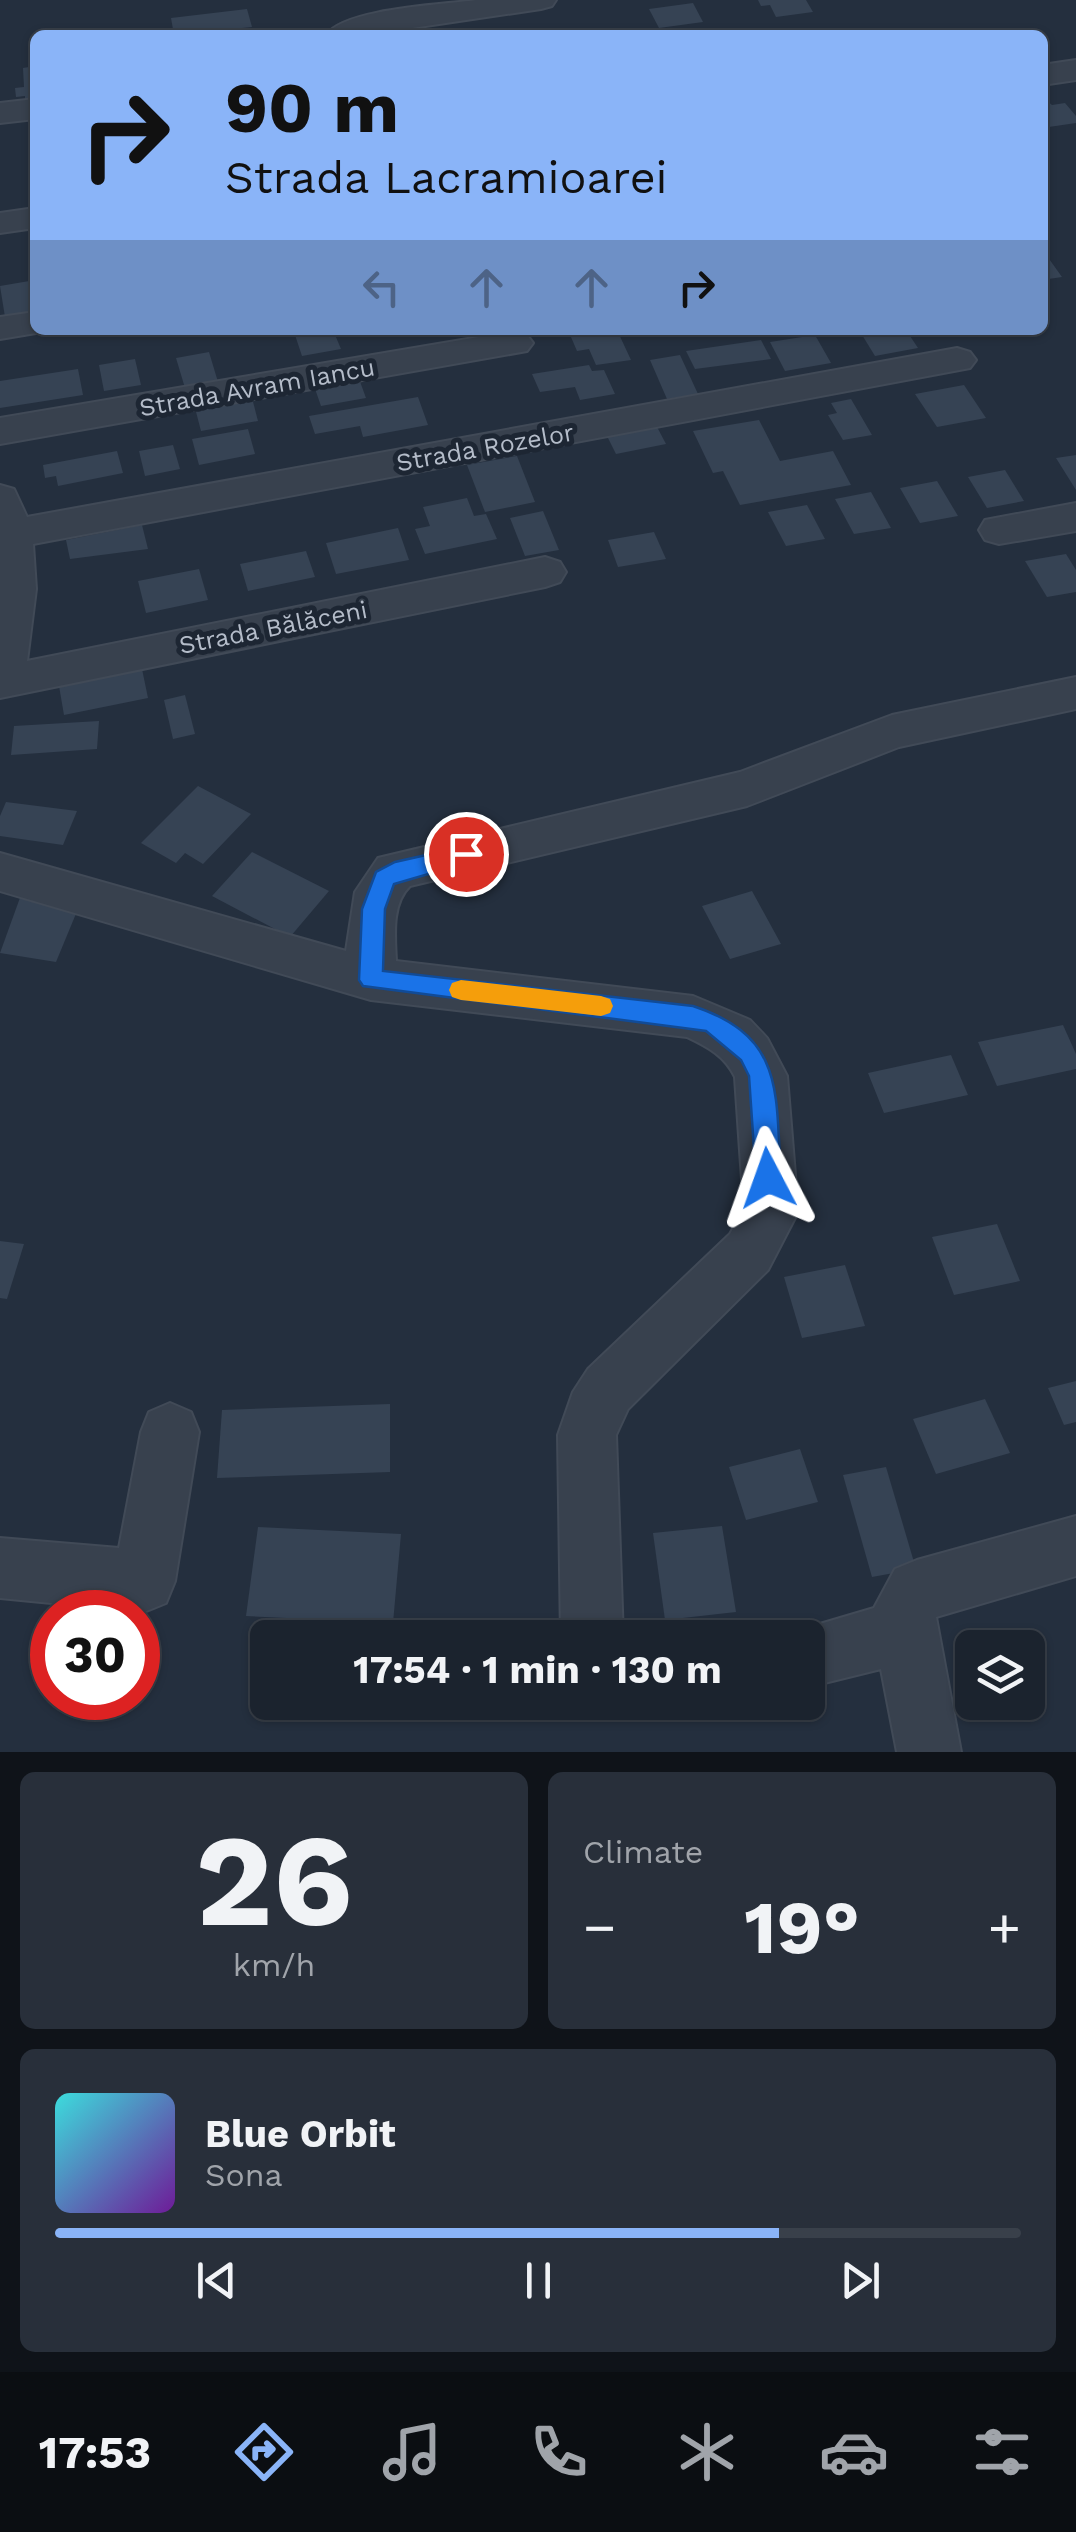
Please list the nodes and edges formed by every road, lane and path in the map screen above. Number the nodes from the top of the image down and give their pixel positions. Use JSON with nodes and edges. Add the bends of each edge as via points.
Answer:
{"nodes":[{"id":1,"x":540,"y":0,"type":"edge"},
{"id":2,"x":351,"y":30,"type":"edge"},
{"id":3,"x":1076,"y":70,"type":"edge"},
{"id":4,"x":1048,"y":74,"type":"edge"},
{"id":5,"x":30,"y":110,"type":"edge"},
{"id":6,"x":0,"y":113,"type":"edge"},
{"id":7,"x":30,"y":219,"type":"edge"},
{"id":8,"x":0,"y":223,"type":"edge"},
{"id":9,"x":30,"y":324,"type":"edge"},
{"id":10,"x":0,"y":328,"type":"edge"},
{"id":11,"x":514,"y":342,"type":"dead end"},
{"id":12,"x":957,"y":360,"type":"dead end"},
{"id":13,"x":0,"y":432,"type":"edge"},
{"id":14,"x":6,"y":516,"type":"edge"},
{"id":15,"x":1076,"y":516,"type":"edge"},
{"id":16,"x":999,"y":530,"type":"dead end"},
{"id":17,"x":546,"y":572,"type":"dead end"},
{"id":18,"x":8,"y":583,"type":"edge"},
{"id":19,"x":0,"y":681,"type":"edge"},
{"id":20,"x":1076,"y":693,"type":"edge"},
{"id":21,"x":0,"y":872,"type":"edge"},
{"id":22,"x":371,"y":980,"type":"junction"},
{"id":23,"x":170,"y":1432,"type":"dead end"},
{"id":24,"x":1076,"y":1546,"type":"edge"},
{"id":25,"x":0,"y":1568,"type":"edge"},
{"id":26,"x":592,"y":1620,"type":"edge"},
{"id":27,"x":905,"y":1632,"type":"junction"},
{"id":28,"x":825,"y":1652,"type":"edge"},
{"id":29,"x":929,"y":1752,"type":"edge"}],
"edges":[{"from":1,"to":2,"type":"street"},
{"from":3,"to":4,"type":"street"},
{"from":5,"to":6,"type":"street"},
{"from":7,"to":8,"type":"street"},
{"from":9,"to":10,"type":"street"},
{"from":11,"to":13,"type":"street","name":"Strada Avram Iancu"},
{"from":12,"to":14,"type":"street","name":"Strada Rozelor"},
{"from":14,"to":18,"type":"street"},
{"from":15,"to":16,"type":"street"},
{"from":17,"to":19,"type":"street","name":"Strada Bălăceni"},
{"from":18,"to":19,"type":"street","via":[[14,622]]},
{"from":20,"to":22,"type":"street","via":[[892,732],[747,788],[395,871],[384,878],[374,909]]},
{"from":21,"to":22,"type":"street"},
{"from":22,"to":26,"type":"street","via":[[693,1016],[732,1035],[761,1076],[771,1212],[762,1233],[608,1389],[594,1412],[587,1435]]},
{"from":23,"to":25,"type":"street","via":[[144,1581]]},
{"from":24,"to":27,"type":"street","via":[[917,1592],[905,1608]]},
{"from":27,"to":28,"type":"street"},
{"from":27,"to":29,"type":"street"}]}
